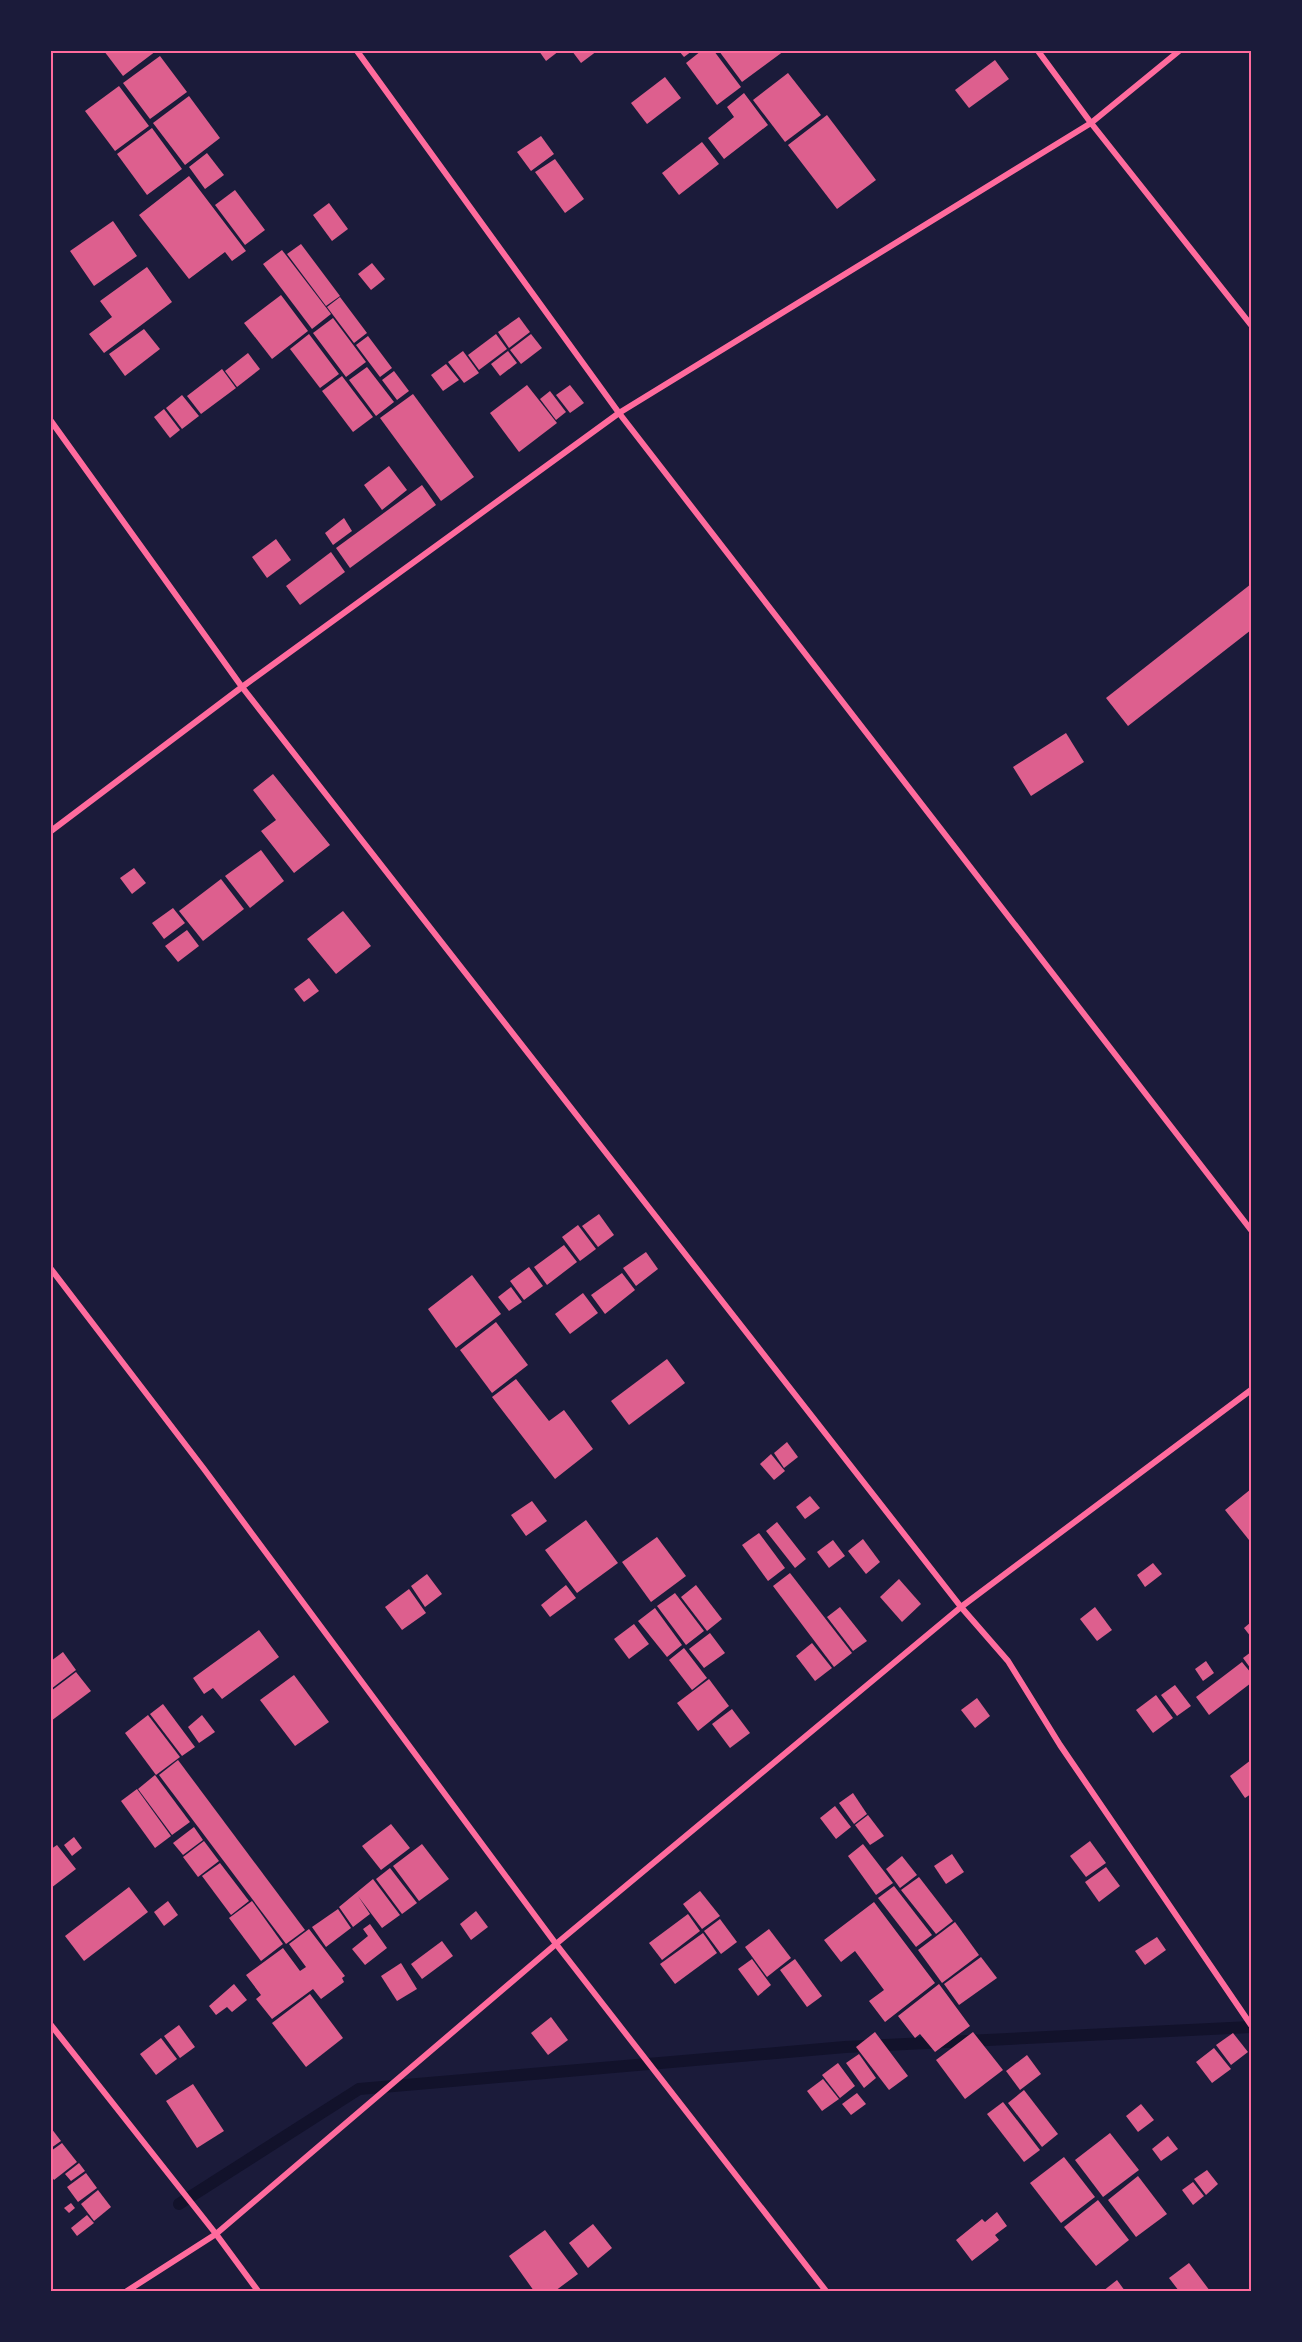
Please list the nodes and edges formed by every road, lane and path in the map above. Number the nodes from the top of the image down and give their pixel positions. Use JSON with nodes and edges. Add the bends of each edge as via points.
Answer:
{"nodes":[{"id":1,"x":357,"y":51,"type":"edge"},
{"id":2,"x":1038,"y":51,"type":"edge"},
{"id":3,"x":1179,"y":51,"type":"edge"},
{"id":4,"x":1091,"y":123,"type":"junction"},
{"id":5,"x":1251,"y":325,"type":"edge"},
{"id":6,"x":619,"y":413,"type":"junction"},
{"id":7,"x":51,"y":421,"type":"edge"},
{"id":8,"x":242,"y":687,"type":"junction"},
{"id":9,"x":51,"y":831,"type":"edge"},
{"id":10,"x":1251,"y":1230,"type":"edge"},
{"id":11,"x":51,"y":1269,"type":"edge"},
{"id":12,"x":1251,"y":1390,"type":"edge"},
{"id":13,"x":961,"y":1607,"type":"junction"},
{"id":14,"x":556,"y":1944,"type":"junction"},
{"id":15,"x":51,"y":2025,"type":"edge"},
{"id":16,"x":1251,"y":2025,"type":"edge"},
{"id":17,"x":216,"y":2234,"type":"junction"},
{"id":18,"x":127,"y":2291,"type":"edge"},
{"id":19,"x":258,"y":2291,"type":"edge"},
{"id":20,"x":826,"y":2291,"type":"edge"}],
"edges":[{"from":1,"to":6,"type":"street"},
{"from":2,"to":4,"type":"street"},
{"from":3,"to":4,"type":"street"},
{"from":4,"to":5,"type":"street"},
{"from":4,"to":6,"type":"street"},
{"from":6,"to":8,"type":"street"},
{"from":6,"to":10,"type":"street"},
{"from":7,"to":8,"type":"street"},
{"from":8,"to":9,"type":"street"},
{"from":8,"to":13,"type":"street"},
{"from":11,"to":14,"type":"street"},
{"from":12,"to":13,"type":"street"},
{"from":13,"to":14,"type":"street"},
{"from":13,"to":16,"type":"street","via":[[1008,1661],[1060,1746]]},
{"from":14,"to":17,"type":"street"},
{"from":14,"to":20,"type":"street"},
{"from":15,"to":17,"type":"street"},
{"from":17,"to":18,"type":"street"},
{"from":17,"to":19,"type":"street"}]}
